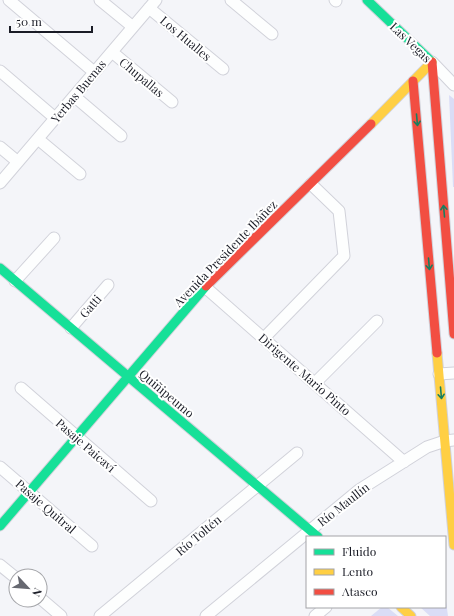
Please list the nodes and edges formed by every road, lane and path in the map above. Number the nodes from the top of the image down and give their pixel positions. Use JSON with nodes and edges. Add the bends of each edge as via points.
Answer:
{"nodes":[{"id":1,"x":9,"y":0,"type":"edge"},
{"id":2,"x":100,"y":0,"type":"edge"},
{"id":3,"x":231,"y":0,"type":"edge"},
{"id":4,"x":368,"y":0,"type":"edge"},
{"id":5,"x":153,"y":4,"type":"edge"},
{"id":6,"x":133,"y":27,"type":"junction"},
{"id":7,"x":272,"y":34,"type":"dead end"},
{"id":8,"x":112,"y":52,"type":"junction"},
{"id":9,"x":432,"y":62,"type":"junction"},
{"id":10,"x":223,"y":69,"type":"dead end"},
{"id":11,"x":0,"y":71,"type":"edge"},
{"id":12,"x":94,"y":72,"type":"junction"},
{"id":13,"x":413,"y":81,"type":"junction"},
{"id":14,"x":454,"y":85,"type":"edge"},
{"id":15,"x":74,"y":96,"type":"junction"},
{"id":16,"x":172,"y":102,"type":"dead end"},
{"id":17,"x":55,"y":118,"type":"junction"},
{"id":18,"x":121,"y":136,"type":"dead end"},
{"id":19,"x":38,"y":139,"type":"junction"},
{"id":20,"x":0,"y":147,"type":"edge"},
{"id":21,"x":18,"y":162,"type":"junction"},
{"id":22,"x":80,"y":174,"type":"dead end"},
{"id":23,"x":0,"y":183,"type":"edge"},
{"id":24,"x":311,"y":184,"type":"junction"},
{"id":25,"x":450,"y":235,"type":"edge"},
{"id":26,"x":427,"y":237,"type":"junction"},
{"id":27,"x":54,"y":238,"type":"dead end"},
{"id":28,"x":0,"y":268,"type":"edge"},
{"id":29,"x":15,"y":281,"type":"junction"},
{"id":30,"x":108,"y":285,"type":"dead end"},
{"id":31,"x":205,"y":287,"type":"junction"},
{"id":32,"x":453,"y":305,"type":"edge"},
{"id":33,"x":433,"y":307,"type":"junction"},
{"id":34,"x":377,"y":321,"type":"dead end"},
{"id":35,"x":71,"y":328,"type":"junction"},
{"id":36,"x":454,"y":334,"type":"edge"},
{"id":37,"x":264,"y":338,"type":"junction"},
{"id":38,"x":454,"y":373,"type":"edge"},
{"id":39,"x":439,"y":374,"type":"junction"},
{"id":40,"x":128,"y":376,"type":"junction"},
{"id":41,"x":315,"y":383,"type":"junction"},
{"id":42,"x":21,"y":388,"type":"dead end"},
{"id":43,"x":76,"y":437,"type":"junction"},
{"id":44,"x":450,"y":441,"type":"edge"},
{"id":45,"x":297,"y":453,"type":"dead end"},
{"id":46,"x":404,"y":462,"type":"junction"},
{"id":47,"x":0,"y":467,"type":"edge"},
{"id":48,"x":257,"y":486,"type":"junction"},
{"id":49,"x":29,"y":492,"type":"junction"},
{"id":50,"x":151,"y":500,"type":"dead end"},
{"id":51,"x":452,"y":509,"type":"edge"},
{"id":52,"x":0,"y":526,"type":"edge"},
{"id":53,"x":314,"y":534,"type":"edge"},
{"id":54,"x":306,"y":540,"type":"edge"},
{"id":55,"x":454,"y":545,"type":"edge"},
{"id":56,"x":92,"y":546,"type":"dead end"},
{"id":57,"x":0,"y":565,"type":"edge"},
{"id":58,"x":8,"y":572,"type":"edge"},
{"id":59,"x":48,"y":605,"type":"edge"},
{"id":60,"x":325,"y":608,"type":"edge"},
{"id":61,"x":402,"y":608,"type":"edge"},
{"id":62,"x":61,"y":616,"type":"edge"},
{"id":63,"x":100,"y":616,"type":"edge"},
{"id":64,"x":206,"y":616,"type":"edge"},
{"id":65,"x":315,"y":616,"type":"edge"},
{"id":66,"x":411,"y":616,"type":"edge"}],
"edges":[{"from":1,"to":12,"type":"street"},
{"from":2,"to":6,"type":"street"},
{"from":3,"to":7,"type":"street"},
{"from":4,"to":9,"type":"street","name":"Las Vegas"},
{"from":5,"to":6,"type":"street","name":"Yerbas Buenas"},
{"from":5,"to":10,"type":"street","name":"Los Hualles"},
{"from":6,"to":8,"type":"street","name":"Yerbas Buenas"},
{"from":8,"to":12,"type":"street","name":"Yerbas Buenas"},
{"from":8,"to":16,"type":"street","name":"Chupallas"},
{"from":9,"to":13,"type":"street","name":"Avenida Presidente Ibáñez"},
{"from":9,"to":14,"type":"street","name":"Las Vegas"},
{"from":25,"to":9,"type":"street","one_way":true},
{"from":11,"to":17,"type":"street"},
{"from":12,"to":15,"type":"street","name":"Yerbas Buenas"},
{"from":13,"to":24,"type":"street","name":"Avenida Presidente Ibáñez"},
{"from":13,"to":26,"type":"street","one_way":true},
{"from":15,"to":17,"type":"street","name":"Yerbas Buenas"},
{"from":15,"to":18,"type":"street"},
{"from":17,"to":19,"type":"street","name":"Yerbas Buenas"},
{"from":19,"to":21,"type":"street","name":"Yerbas Buenas"},
{"from":19,"to":22,"type":"street"},
{"from":20,"to":21,"type":"street"},
{"from":21,"to":23,"type":"street","name":"Yerbas Buenas"},
{"from":24,"to":31,"type":"street","name":"Avenida Presidente Ibáñez"},
{"from":24,"to":37,"type":"street","via":[[339,211],[344,256]]},
{"from":25,"to":26,"type":"street"},
{"from":25,"to":32,"type":"street"},
{"from":26,"to":33,"type":"street","one_way":true},
{"from":27,"to":29,"type":"street"},
{"from":28,"to":29,"type":"street","name":"Quiñipeumo"},
{"from":29,"to":35,"type":"street","name":"Quiñipeumo"},
{"from":30,"to":35,"type":"street","name":"Gatti"},
{"from":31,"to":37,"type":"street","name":"Dirigente Mario Pinto"},
{"from":31,"to":40,"type":"street","name":"Avenida Presidente Ibáñez"},
{"from":32,"to":33,"type":"street"},
{"from":32,"to":36,"type":"street"},
{"from":33,"to":39,"type":"street"},
{"from":34,"to":41,"type":"street"},
{"from":35,"to":40,"type":"street","name":"Quiñipeumo"},
{"from":37,"to":41,"type":"street","name":"Dirigente Mario Pinto"},
{"from":38,"to":39,"type":"street"},
{"from":39,"to":44,"type":"street","one_way":true},
{"from":40,"to":43,"type":"street","name":"Avenida Presidente Ibáñez"},
{"from":40,"to":48,"type":"street","name":"Quiñipeumo"},
{"from":41,"to":46,"type":"street","name":"Dirigente Mario Pinto"},
{"from":42,"to":43,"type":"street","name":"Pasaje Paicaví"},
{"from":43,"to":49,"type":"street","name":"Avenida Presidente Ibáñez"},
{"from":43,"to":50,"type":"street","name":"Pasaje Paicaví"},
{"from":44,"to":46,"type":"street","name":"Río Maullín","via":[[427,447]]},
{"from":44,"to":51,"type":"street"},
{"from":45,"to":48,"type":"street","name":"Río Toltén"},
{"from":46,"to":53,"type":"street","name":"Río Maullín","via":[[359,490]]},
{"from":47,"to":49,"type":"street","name":"Pasaje Quitral"},
{"from":48,"to":53,"type":"street","name":"Quiñipeumo"},
{"from":48,"to":63,"type":"street","name":"Río Toltén"},
{"from":49,"to":52,"type":"street","name":"Avenida Presidente Ibáñez"},
{"from":49,"to":56,"type":"street","name":"Pasaje Quitral"},
{"from":51,"to":55,"type":"street"},
{"from":54,"to":64,"type":"street","name":"Río Maullín"},
{"from":57,"to":58,"type":"street"},
{"from":59,"to":62,"type":"street"},
{"from":60,"to":65,"type":"street"},
{"from":61,"to":66,"type":"street"}]}
